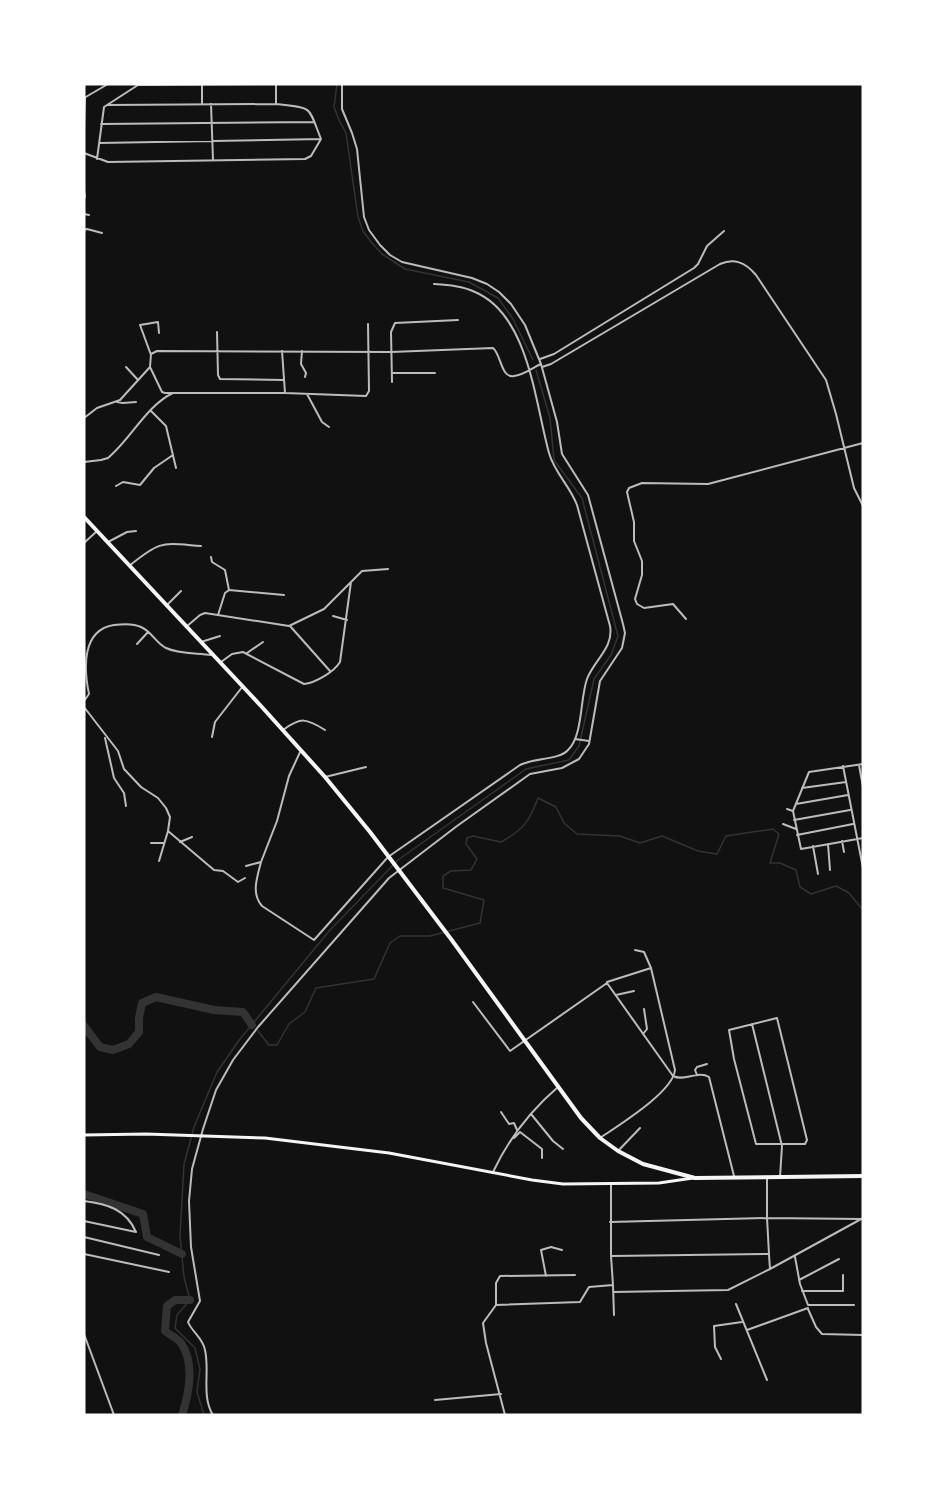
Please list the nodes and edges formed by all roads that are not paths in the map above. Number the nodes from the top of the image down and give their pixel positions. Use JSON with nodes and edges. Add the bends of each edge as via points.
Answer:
{"nodes":[{"id":1,"x":108,"y":84,"type":"edge"},
{"id":2,"x":140,"y":84,"type":"edge"},
{"id":3,"x":202,"y":84,"type":"edge"},
{"id":4,"x":258,"y":84,"type":"edge"},
{"id":5,"x":276,"y":84,"type":"edge"},
{"id":6,"x":342,"y":84,"type":"edge"},
{"id":7,"x":85,"y":98,"type":"edge"},
{"id":8,"x":202,"y":104,"type":"junction"},
{"id":9,"x":211,"y":104,"type":"junction"},
{"id":10,"x":276,"y":104,"type":"junction"},
{"id":11,"x":107,"y":105,"type":"junction"},
{"id":12,"x":84,"y":116,"type":"edge"},
{"id":13,"x":314,"y":122,"type":"junction"},
{"id":14,"x":212,"y":123,"type":"junction"},
{"id":15,"x":84,"y":124,"type":"edge"},
{"id":16,"x":101,"y":124,"type":"junction"},
{"id":17,"x":321,"y":140,"type":"junction"},
{"id":18,"x":212,"y":141,"type":"junction"},
{"id":19,"x":99,"y":143,"type":"junction"},
{"id":20,"x":84,"y":153,"type":"edge"},
{"id":21,"x":97,"y":159,"type":"junction"},
{"id":22,"x":213,"y":160,"type":"junction"},
{"id":23,"x":84,"y":191,"type":"edge"},
{"id":24,"x":85,"y":197,"type":"edge"},
{"id":25,"x":84,"y":214,"type":"edge"},
{"id":26,"x":89,"y":215,"type":"dead end"},
{"id":27,"x":84,"y":230,"type":"edge"},
{"id":28,"x":724,"y":231,"type":"dead end"},
{"id":29,"x":102,"y":233,"type":"dead end"},
{"id":30,"x":434,"y":284,"type":"dead end"},
{"id":31,"x":458,"y":320,"type":"dead end"},
{"id":32,"x":368,"y":324,"type":"dead end"},
{"id":33,"x":217,"y":332,"type":"dead end"},
{"id":34,"x":159,"y":333,"type":"dead end"},
{"id":35,"x":218,"y":351,"type":"junction"},
{"id":36,"x":282,"y":351,"type":"junction"},
{"id":37,"x":302,"y":351,"type":"junction"},
{"id":38,"x":367,"y":351,"type":"junction"},
{"id":39,"x":391,"y":352,"type":"junction"},
{"id":40,"x":151,"y":355,"type":"junction"},
{"id":41,"x":539,"y":360,"type":"junction"},
{"id":42,"x":541,"y":366,"type":"junction"},
{"id":43,"x":126,"y":367,"type":"dead end"},
{"id":44,"x":150,"y":367,"type":"junction"},
{"id":45,"x":529,"y":370,"type":"junction"},
{"id":46,"x":392,"y":373,"type":"junction"},
{"id":47,"x":435,"y":373,"type":"dead end"},
{"id":48,"x":305,"y":377,"type":"dead end"},
{"id":49,"x":138,"y":380,"type":"junction"},
{"id":50,"x":284,"y":380,"type":"junction"},
{"id":51,"x":392,"y":382,"type":"dead end"},
{"id":52,"x":172,"y":393,"type":"junction"},
{"id":53,"x":285,"y":393,"type":"junction"},
{"id":54,"x":307,"y":394,"type":"junction"},
{"id":55,"x":117,"y":402,"type":"junction"},
{"id":56,"x":136,"y":402,"type":"dead end"},
{"id":57,"x":151,"y":411,"type":"junction"},
{"id":58,"x":84,"y":418,"type":"edge"},
{"id":59,"x":328,"y":427,"type":"dead end"},
{"id":60,"x":863,"y":444,"type":"edge"},
{"id":61,"x":845,"y":449,"type":"junction"},
{"id":62,"x":173,"y":455,"type":"junction"},
{"id":63,"x":84,"y":462,"type":"edge"},
{"id":64,"x":176,"y":468,"type":"dead end"},
{"id":65,"x":116,"y":486,"type":"dead end"},
{"id":66,"x":863,"y":506,"type":"edge"},
{"id":67,"x":84,"y":517,"type":"edge"},
{"id":68,"x":97,"y":531,"type":"junction"},
{"id":69,"x":136,"y":531,"type":"dead end"},
{"id":70,"x":108,"y":542,"type":"junction"},
{"id":71,"x":84,"y":543,"type":"edge"},
{"id":72,"x":201,"y":546,"type":"dead end"},
{"id":73,"x":211,"y":557,"type":"dead end"},
{"id":74,"x":129,"y":566,"type":"junction"},
{"id":75,"x":388,"y":569,"type":"dead end"},
{"id":76,"x":351,"y":580,"type":"junction"},
{"id":77,"x":229,"y":590,"type":"junction"},
{"id":78,"x":181,"y":591,"type":"dead end"},
{"id":79,"x":284,"y":595,"type":"dead end"},
{"id":80,"x":166,"y":606,"type":"junction"},
{"id":81,"x":218,"y":616,"type":"junction"},
{"id":82,"x":333,"y":616,"type":"dead end"},
{"id":83,"x":686,"y":619,"type":"dead end"},
{"id":84,"x":347,"y":620,"type":"junction"},
{"id":85,"x":289,"y":626,"type":"junction"},
{"id":86,"x":186,"y":627,"type":"junction"},
{"id":87,"x":148,"y":632,"type":"junction"},
{"id":88,"x":220,"y":636,"type":"dead end"},
{"id":89,"x":201,"y":642,"type":"junction"},
{"id":90,"x":263,"y":642,"type":"dead end"},
{"id":91,"x":137,"y":644,"type":"dead end"},
{"id":92,"x":247,"y":653,"type":"junction"},
{"id":93,"x":212,"y":655,"type":"junction"},
{"id":94,"x":85,"y":662,"type":"edge"},
{"id":95,"x":220,"y":662,"type":"junction"},
{"id":96,"x":330,"y":671,"type":"junction"},
{"id":97,"x":243,"y":686,"type":"junction"},
{"id":98,"x":84,"y":701,"type":"edge"},
{"id":99,"x":84,"y":707,"type":"edge"},
{"id":100,"x":283,"y":730,"type":"junction"},
{"id":101,"x":325,"y":730,"type":"dead end"},
{"id":102,"x":105,"y":735,"type":"junction"},
{"id":103,"x":212,"y":737,"type":"dead end"},
{"id":104,"x":577,"y":739,"type":"junction"},
{"id":105,"x":588,"y":741,"type":"junction"},
{"id":106,"x":301,"y":750,"type":"junction"},
{"id":107,"x":861,"y":764,"type":"edge"},
{"id":108,"x":843,"y":766,"type":"junction"},
{"id":109,"x":366,"y":767,"type":"dead end"},
{"id":110,"x":325,"y":777,"type":"junction"},
{"id":111,"x":846,"y":782,"type":"junction"},
{"id":112,"x":863,"y":787,"type":"edge"},
{"id":113,"x":802,"y":788,"type":"junction"},
{"id":114,"x":848,"y":795,"type":"junction"},
{"id":115,"x":796,"y":804,"type":"junction"},
{"id":116,"x":126,"y":806,"type":"dead end"},
{"id":117,"x":787,"y":809,"type":"dead end"},
{"id":118,"x":851,"y":809,"type":"junction"},
{"id":119,"x":793,"y":811,"type":"junction"},
{"id":120,"x":794,"y":820,"type":"junction"},
{"id":121,"x":783,"y":824,"type":"dead end"},
{"id":122,"x":854,"y":824,"type":"junction"},
{"id":123,"x":796,"y":829,"type":"junction"},
{"id":124,"x":168,"y":831,"type":"junction"},
{"id":125,"x":797,"y":835,"type":"junction"},
{"id":126,"x":192,"y":837,"type":"dead end"},
{"id":127,"x":863,"y":838,"type":"edge"},
{"id":128,"x":856,"y":839,"type":"junction"},
{"id":129,"x":842,"y":841,"type":"junction"},
{"id":130,"x":180,"y":842,"type":"junction"},
{"id":131,"x":151,"y":843,"type":"dead end"},
{"id":132,"x":165,"y":843,"type":"junction"},
{"id":133,"x":828,"y":844,"type":"junction"},
{"id":134,"x":813,"y":846,"type":"junction"},
{"id":135,"x":844,"y":852,"type":"dead end"},
{"id":136,"x":389,"y":859,"type":"junction"},
{"id":137,"x":159,"y":861,"type":"dead end"},
{"id":138,"x":261,"y":862,"type":"junction"},
{"id":139,"x":246,"y":866,"type":"dead end"},
{"id":140,"x":863,"y":868,"type":"edge"},
{"id":141,"x":398,"y":870,"type":"junction"},
{"id":142,"x":830,"y":870,"type":"dead end"},
{"id":143,"x":818,"y":874,"type":"dead end"},
{"id":144,"x":245,"y":878,"type":"dead end"},
{"id":145,"x":635,"y":950,"type":"dead end"},
{"id":146,"x":651,"y":968,"type":"junction"},
{"id":147,"x":607,"y":982,"type":"junction"},
{"id":148,"x":634,"y":991,"type":"dead end"},
{"id":149,"x":615,"y":995,"type":"junction"},
{"id":150,"x":473,"y":1002,"type":"dead end"},
{"id":151,"x":644,"y":1009,"type":"dead end"},
{"id":152,"x":752,"y":1024,"type":"junction"},
{"id":153,"x":643,"y":1034,"type":"junction"},
{"id":154,"x":524,"y":1042,"type":"junction"},
{"id":155,"x":707,"y":1064,"type":"dead end"},
{"id":156,"x":697,"y":1075,"type":"junction"},
{"id":157,"x":675,"y":1077,"type":"junction"},
{"id":158,"x":558,"y":1087,"type":"junction"},
{"id":159,"x":501,"y":1112,"type":"dead end"},
{"id":160,"x":530,"y":1113,"type":"junction"},
{"id":161,"x":640,"y":1128,"type":"dead end"},
{"id":162,"x":517,"y":1130,"type":"junction"},
{"id":163,"x":84,"y":1135,"type":"edge"},
{"id":164,"x":200,"y":1136,"type":"junction"},
{"id":165,"x":512,"y":1138,"type":"junction"},
{"id":166,"x":600,"y":1138,"type":"junction"},
{"id":167,"x":782,"y":1146,"type":"junction"},
{"id":168,"x":563,"y":1149,"type":"dead end"},
{"id":169,"x":618,"y":1151,"type":"junction"},
{"id":170,"x":542,"y":1158,"type":"dead end"},
{"id":171,"x":493,"y":1172,"type":"junction"},
{"id":172,"x":863,"y":1176,"type":"edge"},
{"id":173,"x":734,"y":1177,"type":"junction"},
{"id":174,"x":695,"y":1178,"type":"junction"},
{"id":175,"x":767,"y":1178,"type":"junction"},
{"id":176,"x":780,"y":1178,"type":"junction"},
{"id":177,"x":611,"y":1184,"type":"junction"},
{"id":178,"x":84,"y":1201,"type":"edge"},
{"id":179,"x":767,"y":1218,"type":"junction"},
{"id":180,"x":862,"y":1218,"type":"edge"},
{"id":181,"x":84,"y":1221,"type":"edge"},
{"id":182,"x":610,"y":1222,"type":"junction"},
{"id":183,"x":84,"y":1237,"type":"edge"},
{"id":184,"x":562,"y":1250,"type":"dead end"},
{"id":185,"x":84,"y":1254,"type":"edge"},
{"id":186,"x":769,"y":1254,"type":"junction"},
{"id":187,"x":159,"y":1255,"type":"dead end"},
{"id":188,"x":611,"y":1256,"type":"junction"},
{"id":189,"x":795,"y":1256,"type":"junction"},
{"id":190,"x":839,"y":1259,"type":"dead end"},
{"id":191,"x":770,"y":1269,"type":"junction"},
{"id":192,"x":169,"y":1272,"type":"dead end"},
{"id":193,"x":575,"y":1275,"type":"dead end"},
{"id":194,"x":843,"y":1275,"type":"dead end"},
{"id":195,"x":546,"y":1276,"type":"junction"},
{"id":196,"x":799,"y":1280,"type":"junction"},
{"id":197,"x":613,"y":1285,"type":"junction"},
{"id":198,"x":802,"y":1291,"type":"junction"},
{"id":199,"x":613,"y":1292,"type":"junction"},
{"id":200,"x":736,"y":1304,"type":"dead end"},
{"id":201,"x":496,"y":1305,"type":"junction"},
{"id":202,"x":854,"y":1305,"type":"dead end"},
{"id":203,"x":808,"y":1307,"type":"junction"},
{"id":204,"x":614,"y":1316,"type":"dead end"},
{"id":205,"x":743,"y":1322,"type":"junction"},
{"id":206,"x":746,"y":1330,"type":"junction"},
{"id":207,"x":84,"y":1334,"type":"edge"},
{"id":208,"x":863,"y":1335,"type":"edge"},
{"id":209,"x":721,"y":1359,"type":"dead end"},
{"id":210,"x":767,"y":1380,"type":"dead end"},
{"id":211,"x":501,"y":1394,"type":"junction"},
{"id":212,"x":435,"y":1400,"type":"dead end"},
{"id":213,"x":114,"y":1415,"type":"edge"},
{"id":214,"x":213,"y":1415,"type":"edge"},
{"id":215,"x":505,"y":1415,"type":"edge"}],
"edges":[{"from":1,"to":7,"type":"street"},
{"from":2,"to":3,"type":"street"},
{"from":2,"to":11,"type":"street"},
{"from":3,"to":4,"type":"street"},
{"from":3,"to":8,"type":"street"},
{"from":5,"to":10,"type":"street"},
{"from":6,"to":41,"type":"street","via":[[342,109],[357,149],[364,217],[369,230],[390,255],[402,262],[472,278],[499,292],[525,325]]},
{"from":7,"to":12,"type":"street"},
{"from":8,"to":9,"type":"street"},
{"from":8,"to":11,"type":"street"},
{"from":9,"to":10,"type":"street"},
{"from":9,"to":14,"type":"street"},
{"from":10,"to":13,"type":"street","via":[[307,108]]},
{"from":11,"to":16,"type":"street"},
{"from":12,"to":15,"type":"street"},
{"from":13,"to":14,"type":"street"},
{"from":13,"to":17,"type":"street"},
{"from":14,"to":16,"type":"street"},
{"from":14,"to":18,"type":"street"},
{"from":16,"to":19,"type":"street"},
{"from":17,"to":18,"type":"street"},
{"from":17,"to":22,"type":"street","via":[[311,156],[304,159]]},
{"from":18,"to":19,"type":"street"},
{"from":18,"to":22,"type":"street"},
{"from":19,"to":21,"type":"street"},
{"from":20,"to":21,"type":"street"},
{"from":21,"to":22,"type":"street"},
{"from":23,"to":24,"type":"street"},
{"from":25,"to":26,"type":"street"},
{"from":27,"to":29,"type":"street"},
{"from":28,"to":41,"type":"street","via":[[694,268]]},
{"from":30,"to":45,"type":"street","via":[[476,292],[494,304],[511,327]]},
{"from":31,"to":39,"type":"street","via":[[397,321],[392,328]]},
{"from":32,"to":38,"type":"street"},
{"from":33,"to":35,"type":"street"},
{"from":34,"to":40,"type":"street","via":[[158,322],[140,325]]},
{"from":35,"to":36,"type":"street"},
{"from":35,"to":40,"type":"street","via":[[158,351]]},
{"from":35,"to":50,"type":"street","via":[[221,379]]},
{"from":36,"to":37,"type":"street"},
{"from":36,"to":50,"type":"street"},
{"from":37,"to":38,"type":"street"},
{"from":37,"to":48,"type":"street"},
{"from":38,"to":39,"type":"street"},
{"from":38,"to":54,"type":"street","via":[[366,396]]},
{"from":39,"to":45,"type":"street","via":[[494,348],[509,376]]},
{"from":39,"to":46,"type":"street"},
{"from":40,"to":44,"type":"street"},
{"from":41,"to":42,"type":"street"},
{"from":42,"to":45,"type":"street"},
{"from":42,"to":61,"type":"street","via":[[551,364],[720,264],[735,260],[756,275],[824,376]]},
{"from":42,"to":105,"type":"street","via":[[562,454],[588,495],[624,633],[622,648],[600,681]]},
{"from":43,"to":49,"type":"street"},
{"from":44,"to":49,"type":"street"},
{"from":44,"to":52,"type":"street","via":[[162,392]]},
{"from":45,"to":104,"type":"street","via":[[549,453],[577,505],[611,631],[609,644],[586,681]]},
{"from":46,"to":47,"type":"street"},
{"from":46,"to":51,"type":"street"},
{"from":49,"to":55,"type":"street"},
{"from":50,"to":53,"type":"street"},
{"from":52,"to":53,"type":"street"},
{"from":52,"to":57,"type":"street"},
{"from":53,"to":54,"type":"street"},
{"from":54,"to":59,"type":"street"},
{"from":55,"to":56,"type":"street"},
{"from":55,"to":58,"type":"street","via":[[97,408]]},
{"from":57,"to":62,"type":"street","via":[[166,426]]},
{"from":57,"to":63,"type":"street","via":[[108,458]]},
{"from":60,"to":61,"type":"street"},
{"from":61,"to":66,"type":"street","via":[[854,488]]},
{"from":61,"to":83,"type":"street","via":[[708,484],[642,483],[628,488],[634,541],[642,561],[636,604],[644,608],[673,604]]},
{"from":62,"to":64,"type":"street"},
{"from":62,"to":65,"type":"street","via":[[140,484],[123,482]]},
{"from":67,"to":68,"type":"highway"},
{"from":68,"to":70,"type":"highway"},
{"from":68,"to":71,"type":"street"},
{"from":69,"to":70,"type":"street"},
{"from":70,"to":74,"type":"highway"},
{"from":72,"to":74,"type":"street","via":[[164,543]]},
{"from":73,"to":77,"type":"street","via":[[225,570]]},
{"from":74,"to":80,"type":"highway"},
{"from":75,"to":76,"type":"street","via":[[362,571]]},
{"from":76,"to":84,"type":"street"},
{"from":76,"to":85,"type":"street","via":[[324,609]]},
{"from":77,"to":79,"type":"street"},
{"from":77,"to":81,"type":"street"},
{"from":78,"to":80,"type":"street"},
{"from":80,"to":86,"type":"highway"},
{"from":81,"to":85,"type":"street"},
{"from":81,"to":86,"type":"street","via":[[202,614]]},
{"from":82,"to":84,"type":"street"},
{"from":84,"to":96,"type":"street","via":[[340,662]]},
{"from":85,"to":96,"type":"street"},
{"from":86,"to":89,"type":"highway"},
{"from":87,"to":91,"type":"street"},
{"from":87,"to":93,"type":"street","via":[[164,647]]},
{"from":87,"to":94,"type":"street","via":[[124,624],[109,626],[92,640]]},
{"from":88,"to":89,"type":"street"},
{"from":89,"to":93,"type":"highway"},
{"from":90,"to":92,"type":"street"},
{"from":92,"to":95,"type":"street","via":[[232,654]]},
{"from":92,"to":96,"type":"street","via":[[304,684]]},
{"from":93,"to":95,"type":"highway"},
{"from":94,"to":98,"type":"street","via":[[88,694]]},
{"from":95,"to":97,"type":"highway"},
{"from":97,"to":100,"type":"highway"},
{"from":97,"to":103,"type":"street","via":[[218,717]]},
{"from":99,"to":102,"type":"street"},
{"from":100,"to":101,"type":"street","via":[[293,722],[307,720]]},
{"from":100,"to":106,"type":"highway"},
{"from":102,"to":116,"type":"street","via":[[114,778],[124,793]]},
{"from":102,"to":124,"type":"street","via":[[118,752],[124,769],[166,808],[170,818]]},
{"from":104,"to":105,"type":"street"},
{"from":104,"to":136,"type":"street","via":[[565,753],[520,765]]},
{"from":105,"to":141,"type":"street","via":[[585,752],[571,765],[530,774]]},
{"from":106,"to":110,"type":"highway"},
{"from":106,"to":138,"type":"street"},
{"from":107,"to":108,"type":"street"},
{"from":107,"to":112,"type":"street"},
{"from":108,"to":111,"type":"street"},
{"from":108,"to":113,"type":"street","via":[[809,772]]},
{"from":109,"to":110,"type":"street"},
{"from":110,"to":136,"type":"highway"},
{"from":111,"to":113,"type":"street"},
{"from":111,"to":114,"type":"street"},
{"from":113,"to":115,"type":"street"},
{"from":114,"to":115,"type":"street"},
{"from":114,"to":118,"type":"street"},
{"from":115,"to":119,"type":"street"},
{"from":117,"to":119,"type":"street"},
{"from":118,"to":120,"type":"street"},
{"from":118,"to":122,"type":"street"},
{"from":119,"to":120,"type":"street"},
{"from":120,"to":123,"type":"street"},
{"from":121,"to":123,"type":"street"},
{"from":122,"to":125,"type":"street"},
{"from":122,"to":128,"type":"street"},
{"from":123,"to":125,"type":"street"},
{"from":124,"to":130,"type":"street"},
{"from":124,"to":132,"type":"street"},
{"from":125,"to":134,"type":"street","via":[[801,849]]},
{"from":126,"to":130,"type":"street"},
{"from":127,"to":128,"type":"street"},
{"from":128,"to":129,"type":"street"},
{"from":128,"to":140,"type":"street"},
{"from":129,"to":133,"type":"street"},
{"from":129,"to":135,"type":"street"},
{"from":130,"to":144,"type":"street","via":[[214,870],[223,871],[238,882]]},
{"from":131,"to":132,"type":"street"},
{"from":132,"to":137,"type":"street"},
{"from":133,"to":134,"type":"street"},
{"from":133,"to":142,"type":"street"},
{"from":134,"to":143,"type":"street"},
{"from":136,"to":138,"type":"street","via":[[314,940],[258,902],[255,890]]},
{"from":136,"to":141,"type":"highway"},
{"from":138,"to":139,"type":"street"},
{"from":141,"to":154,"type":"highway"},
{"from":141,"to":164,"type":"street","via":[[238,1052],[216,1090]]},
{"from":145,"to":146,"type":"street","via":[[644,952]]},
{"from":146,"to":147,"type":"street"},
{"from":146,"to":157,"type":"street"},
{"from":147,"to":149,"type":"street"},
{"from":147,"to":154,"type":"street"},
{"from":148,"to":149,"type":"street"},
{"from":149,"to":153,"type":"street"},
{"from":150,"to":154,"type":"street","via":[[508,1051]]},
{"from":151,"to":153,"type":"street","via":[[647,1029]]},
{"from":152,"to":167,"type":"street"},
{"from":152,"to":167,"type":"street","via":[[729,1030],[734,1059],[755,1143]]},
{"from":152,"to":167,"type":"street","via":[[777,1018],[784,1045],[807,1142]]},
{"from":153,"to":157,"type":"street"},
{"from":154,"to":158,"type":"highway"},
{"from":155,"to":156,"type":"street","via":[[697,1067]]},
{"from":156,"to":157,"type":"street"},
{"from":156,"to":173,"type":"street","via":[[709,1077]]},
{"from":157,"to":166,"type":"street","via":[[630,1118]]},
{"from":158,"to":160,"type":"street"},
{"from":158,"to":166,"type":"highway"},
{"from":159,"to":162,"type":"street"},
{"from":160,"to":162,"type":"street"},
{"from":160,"to":168,"type":"street"},
{"from":161,"to":169,"type":"street"},
{"from":162,"to":165,"type":"street"},
{"from":163,"to":164,"type":"main road"},
{"from":164,"to":171,"type":"main road","via":[[339,1146]]},
{"from":164,"to":214,"type":"street","via":[[189,1201],[190,1247],[200,1300],[188,1322],[205,1348],[207,1395]]},
{"from":165,"to":170,"type":"street","via":[[520,1132],[542,1149]]},
{"from":165,"to":171,"type":"street"},
{"from":166,"to":169,"type":"highway"},
{"from":167,"to":176,"type":"street"},
{"from":169,"to":174,"type":"highway","via":[[643,1164]]},
{"from":171,"to":177,"type":"main road","via":[[546,1183]]},
{"from":172,"to":176,"type":"highway"},
{"from":173,"to":174,"type":"highway"},
{"from":173,"to":175,"type":"highway"},
{"from":174,"to":177,"type":"main road"},
{"from":175,"to":176,"type":"highway"},
{"from":175,"to":179,"type":"street"},
{"from":177,"to":182,"type":"street"},
{"from":178,"to":181,"type":"street","via":[[117,1208],[136,1232]]},
{"from":179,"to":180,"type":"street"},
{"from":179,"to":182,"type":"street"},
{"from":179,"to":186,"type":"street"},
{"from":180,"to":189,"type":"street"},
{"from":182,"to":188,"type":"street"},
{"from":183,"to":187,"type":"street"},
{"from":184,"to":195,"type":"street","via":[[541,1250]]},
{"from":185,"to":192,"type":"street"},
{"from":186,"to":188,"type":"street"},
{"from":186,"to":191,"type":"street"},
{"from":188,"to":197,"type":"street"},
{"from":189,"to":191,"type":"street"},
{"from":189,"to":196,"type":"street"},
{"from":190,"to":196,"type":"street"},
{"from":191,"to":199,"type":"street","via":[[728,1290]]},
{"from":193,"to":195,"type":"street"},
{"from":194,"to":198,"type":"street","via":[[843,1291]]},
{"from":195,"to":201,"type":"street","via":[[500,1276],[496,1283]]},
{"from":196,"to":198,"type":"street"},
{"from":197,"to":199,"type":"street"},
{"from":197,"to":201,"type":"street","via":[[589,1287],[581,1301],[576,1302]]},
{"from":198,"to":203,"type":"street"},
{"from":199,"to":204,"type":"street"},
{"from":200,"to":205,"type":"street"},
{"from":201,"to":211,"type":"street","via":[[483,1323]]},
{"from":202,"to":203,"type":"street"},
{"from":203,"to":206,"type":"street"},
{"from":203,"to":208,"type":"street","via":[[822,1334]]},
{"from":205,"to":206,"type":"street"},
{"from":205,"to":209,"type":"street","via":[[714,1326]]},
{"from":206,"to":210,"type":"street"},
{"from":207,"to":213,"type":"street"},
{"from":211,"to":212,"type":"street"},
{"from":211,"to":215,"type":"street"}]}
